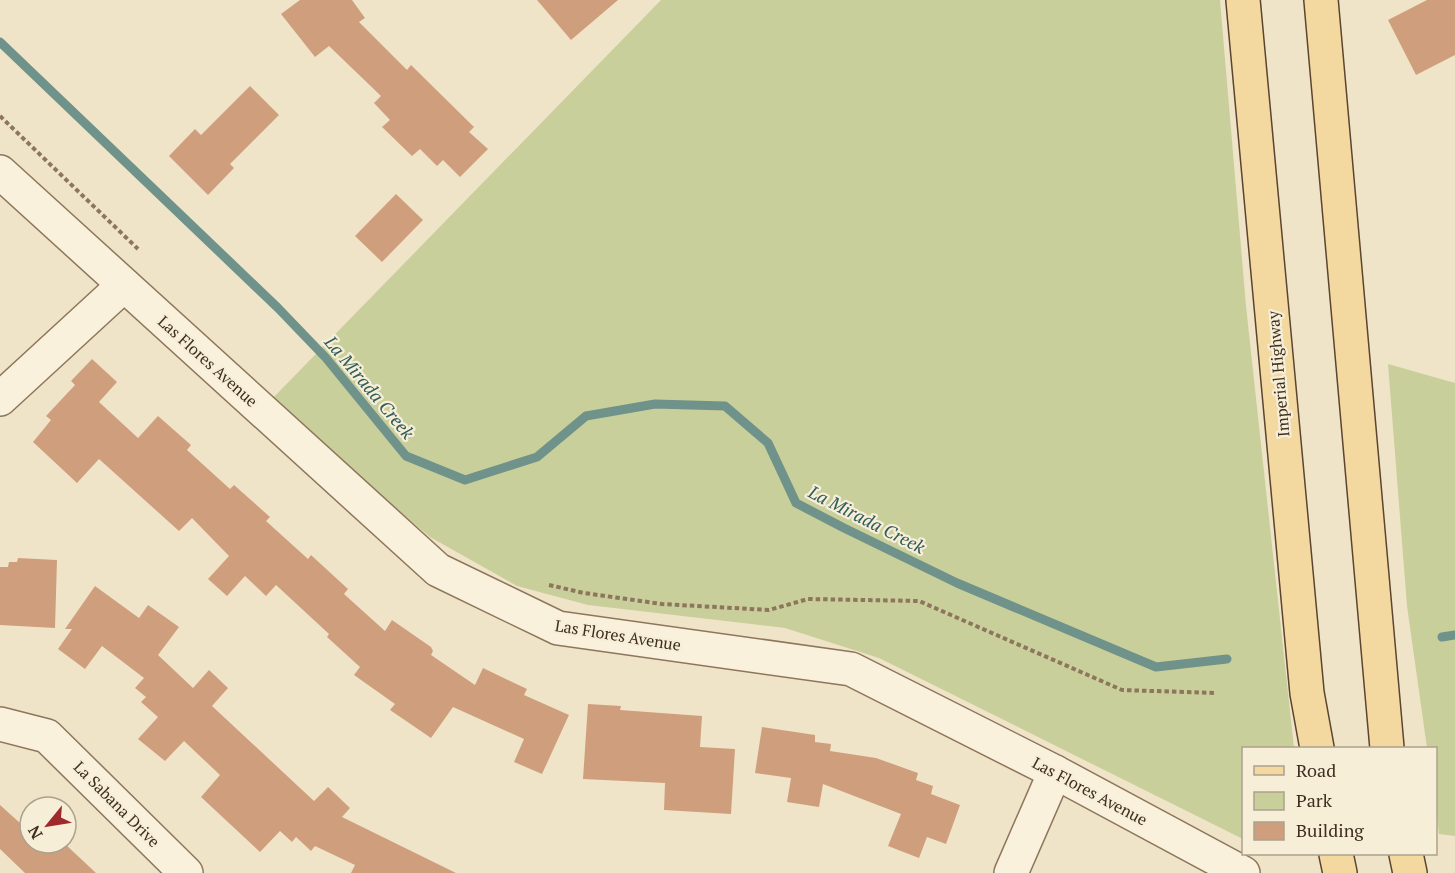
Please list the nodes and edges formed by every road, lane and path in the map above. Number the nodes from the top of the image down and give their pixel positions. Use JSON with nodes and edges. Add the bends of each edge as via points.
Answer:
{"nodes":[{"id":1,"x":1243,"y":0,"type":"edge"},
{"id":2,"x":1321,"y":0,"type":"edge"},
{"id":3,"x":0,"y":116,"type":"edge"},
{"id":4,"x":0,"y":172,"type":"edge"},
{"id":5,"x":144,"y":256,"type":"dead end"},
{"id":6,"x":124,"y":285,"type":"junction"},
{"id":7,"x":0,"y":399,"type":"edge"},
{"id":8,"x":544,"y":584,"type":"dead end"},
{"id":9,"x":1216,"y":693,"type":"dead end"},
{"id":10,"x":0,"y":724,"type":"edge"},
{"id":11,"x":1317,"y":747,"type":"edge"},
{"id":12,"x":1387,"y":747,"type":"edge"},
{"id":13,"x":1055,"y":772,"type":"junction"},
{"id":14,"x":1336,"y":855,"type":"edge"},
{"id":15,"x":1406,"y":855,"type":"edge"},
{"id":16,"x":186,"y":873,"type":"edge"},
{"id":17,"x":1011,"y":873,"type":"edge"},
{"id":18,"x":1243,"y":873,"type":"edge"},
{"id":19,"x":1340,"y":873,"type":"edge"},
{"id":20,"x":1410,"y":873,"type":"edge"}],
"edges":[{"from":1,"to":11,"type":"main road","name":"Imperial Highway","via":[[1307,693]]},
{"from":2,"to":12,"type":"main road"},
{"from":3,"to":5,"type":"path"},
{"from":4,"to":6,"type":"street","name":"Las Flores Avenue"},
{"from":6,"to":7,"type":"street"},
{"from":6,"to":13,"type":"street","name":"Las Flores Avenue","via":[[438,570],[558,628],[851,669]]},
{"from":8,"to":9,"type":"path","via":[[662,604],[769,610],[808,599],[919,601],[1122,690]]},
{"from":10,"to":16,"type":"street","name":"La Sabana Drive","via":[[47,736]]},
{"from":13,"to":17,"type":"street"},
{"from":13,"to":18,"type":"street","name":"Las Flores Avenue"},
{"from":14,"to":19,"type":"main road"},
{"from":15,"to":20,"type":"main road"}]}
